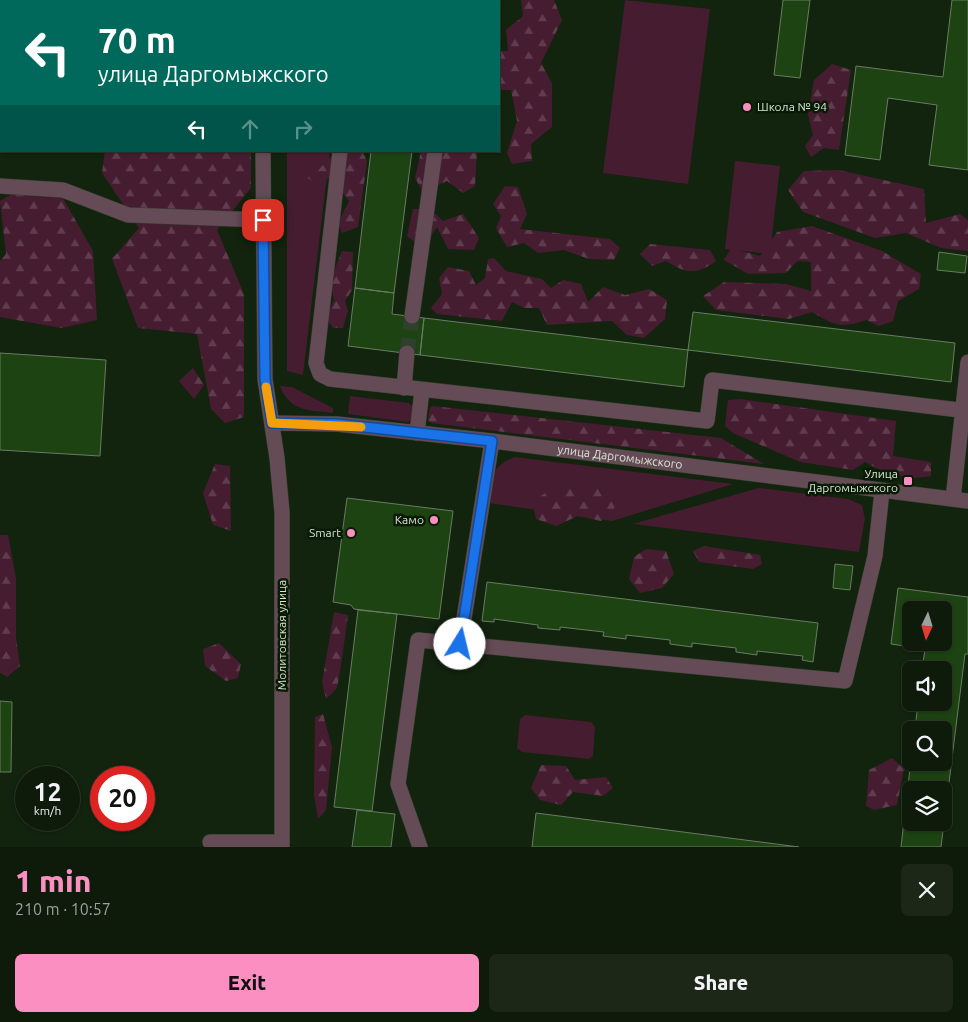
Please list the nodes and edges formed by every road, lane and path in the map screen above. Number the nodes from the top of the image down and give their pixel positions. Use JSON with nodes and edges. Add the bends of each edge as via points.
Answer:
{"nodes":[{"id":1,"x":263,"y":152,"type":"edge"},
{"id":2,"x":340,"y":152,"type":"edge"},
{"id":3,"x":435,"y":152,"type":"edge"},
{"id":4,"x":0,"y":186,"type":"edge"},
{"id":5,"x":263,"y":220,"type":"junction"},
{"id":6,"x":412,"y":316,"type":"tunnel mouth"},
{"id":7,"x":407,"y":354,"type":"tunnel mouth"},
{"id":8,"x":968,"y":362,"type":"edge"},
{"id":9,"x":404,"y":388,"type":"junction"},
{"id":10,"x":422,"y":390,"type":"junction"},
{"id":11,"x":965,"y":411,"type":"edge"},
{"id":12,"x":272,"y":423,"type":"junction"},
{"id":13,"x":417,"y":433,"type":"junction"},
{"id":14,"x":492,"y":441,"type":"junction"},
{"id":15,"x":882,"y":491,"type":"junction"},
{"id":16,"x":961,"y":500,"type":"edge"},
{"id":17,"x":460,"y":644,"type":"junction"},
{"id":18,"x":210,"y":842,"type":"dead end"},
{"id":19,"x":282,"y":844,"type":"edge"},
{"id":20,"x":420,"y":847,"type":"edge"}],
"edges":[{"from":1,"to":5,"type":"street","name":"Молитовская улица"},
{"from":2,"to":9,"type":"street","via":[[316,363],[320,374],[330,379]]},
{"from":3,"to":6,"type":"street"},
{"from":4,"to":5,"type":"street","via":[[63,190],[128,215]]},
{"from":5,"to":12,"type":"street","name":"Молитовская улица","via":[[265,379]]},
{"from":7,"to":9,"type":"street"},
{"from":8,"to":11,"type":"street"},
{"from":9,"to":10,"type":"street"},
{"from":10,"to":11,"type":"street","via":[[707,421],[712,380]]},
{"from":10,"to":13,"type":"street"},
{"from":11,"to":16,"type":"street"},
{"from":12,"to":13,"type":"street","name":"улица Даргомыжского","via":[[337,424]]},
{"from":12,"to":19,"type":"street","name":"Молитовская улица","via":[[282,512]]},
{"from":13,"to":14,"type":"street","name":"улица Даргомыжского"},
{"from":14,"to":15,"type":"street","name":"улица Даргомыжского"},
{"from":14,"to":17,"type":"street"},
{"from":15,"to":16,"type":"street","name":"улица Даргомыжского"},
{"from":15,"to":17,"type":"street","via":[[875,556],[845,681]]},
{"from":17,"to":20,"type":"street","via":[[418,640],[398,784]]},
{"from":18,"to":19,"type":"street"}]}
